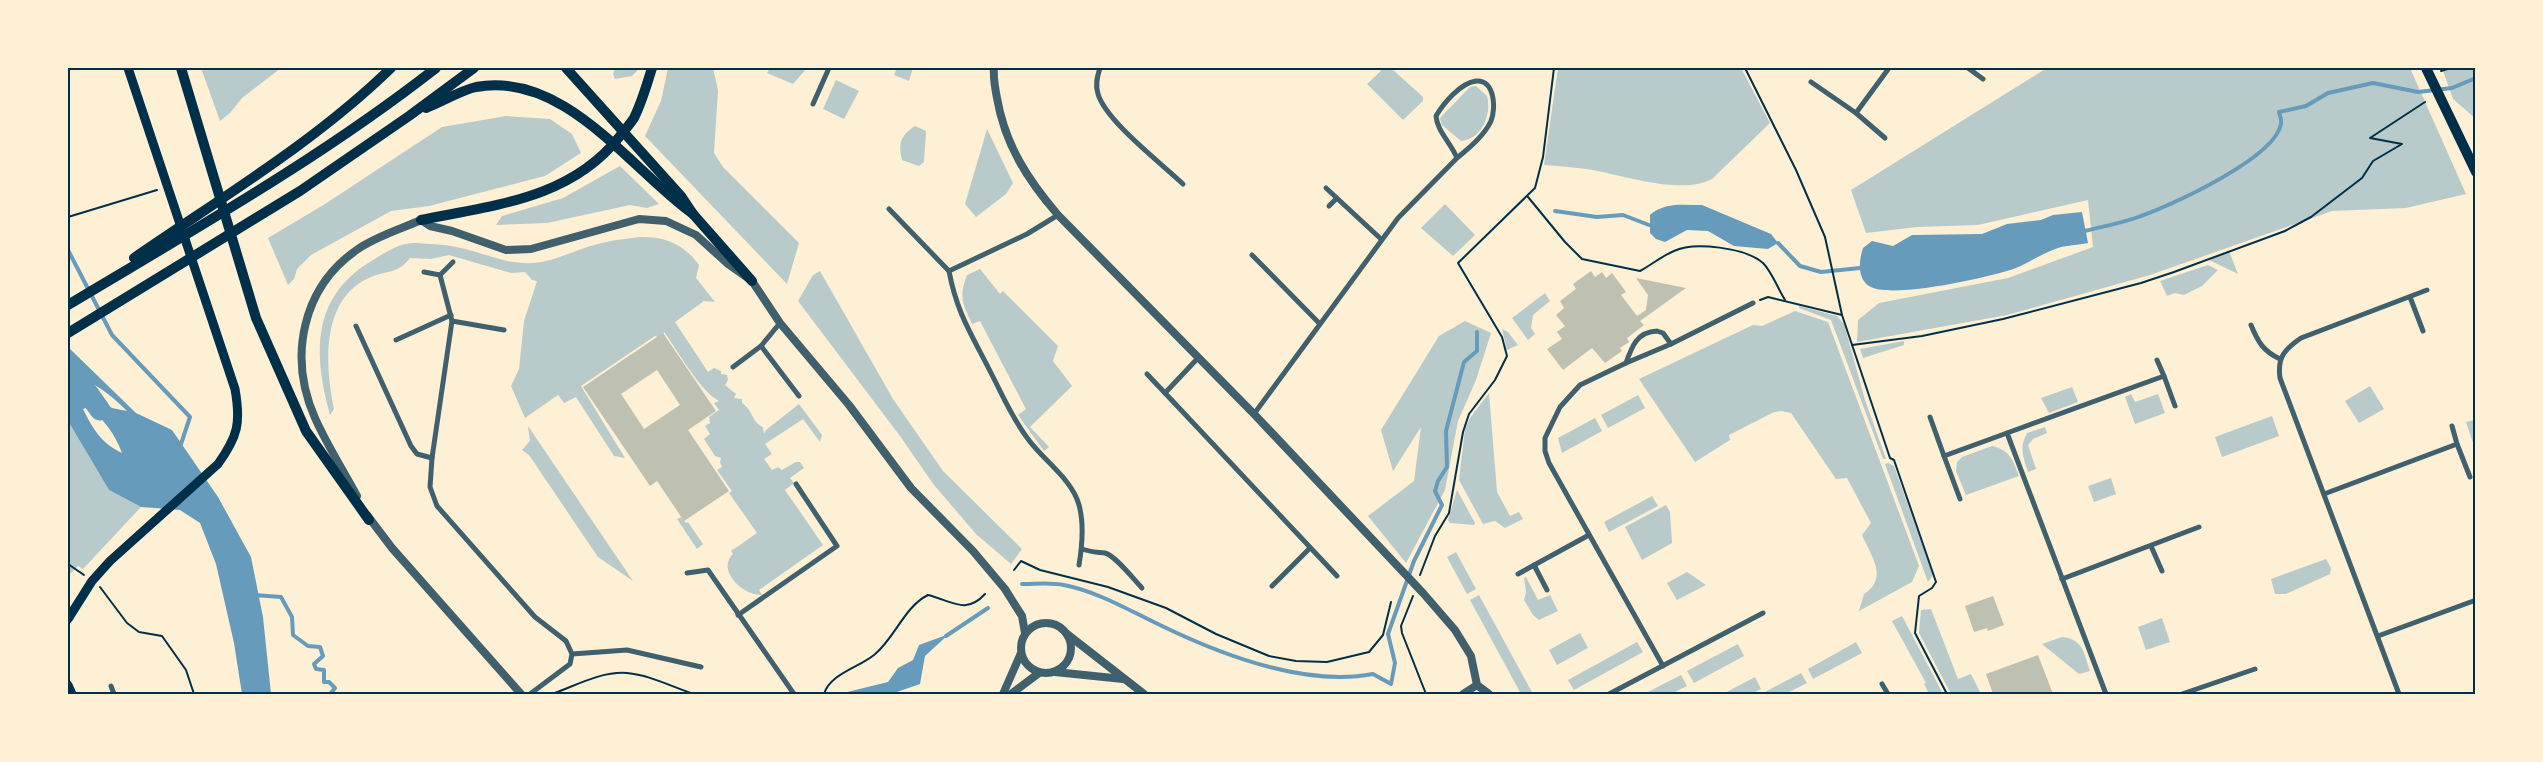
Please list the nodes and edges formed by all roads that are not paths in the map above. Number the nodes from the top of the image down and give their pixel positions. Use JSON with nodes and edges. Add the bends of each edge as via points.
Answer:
{"nodes":[{"id":1,"x":128,"y":68,"type":"edge"},
{"id":2,"x":182,"y":68,"type":"edge"},
{"id":3,"x":390,"y":68,"type":"edge"},
{"id":4,"x":436,"y":68,"type":"edge"},
{"id":5,"x":474,"y":68,"type":"edge"},
{"id":6,"x":566,"y":68,"type":"edge"},
{"id":7,"x":652,"y":68,"type":"edge"},
{"id":8,"x":828,"y":68,"type":"edge"},
{"id":9,"x":994,"y":68,"type":"edge"},
{"id":10,"x":1100,"y":68,"type":"edge"},
{"id":11,"x":1889,"y":68,"type":"edge"},
{"id":12,"x":1968,"y":68,"type":"edge"},
{"id":13,"x":2426,"y":68,"type":"edge"},
{"id":14,"x":1983,"y":79,"type":"dead end"},
{"id":15,"x":1811,"y":82,"type":"dead end"},
{"id":16,"x":813,"y":104,"type":"dead end"},
{"id":17,"x":1856,"y":114,"type":"junction"},
{"id":18,"x":409,"y":116,"type":"junction"},
{"id":19,"x":1885,"y":138,"type":"dead end"},
{"id":20,"x":1457,"y":158,"type":"junction"},
{"id":21,"x":2476,"y":172,"type":"edge"},
{"id":22,"x":1183,"y":184,"type":"dead end"},
{"id":23,"x":1326,"y":188,"type":"dead end"},
{"id":24,"x":1336,"y":199,"type":"junction"},
{"id":25,"x":1329,"y":206,"type":"dead end"},
{"id":26,"x":889,"y":209,"type":"dead end"},
{"id":27,"x":693,"y":214,"type":"junction"},
{"id":28,"x":1058,"y":216,"type":"junction"},
{"id":29,"x":421,"y":220,"type":"junction"},
{"id":30,"x":1381,"y":239,"type":"junction"},
{"id":31,"x":1252,"y":255,"type":"dead end"},
{"id":32,"x":453,"y":262,"type":"dead end"},
{"id":33,"x":949,"y":271,"type":"junction"},
{"id":34,"x":424,"y":272,"type":"dead end"},
{"id":35,"x":440,"y":275,"type":"junction"},
{"id":36,"x":752,"y":281,"type":"junction"},
{"id":37,"x":2427,"y":290,"type":"dead end"},
{"id":38,"x":2410,"y":297,"type":"junction"},
{"id":39,"x":1753,"y":303,"type":"road end"},
{"id":40,"x":68,"y":304,"type":"edge"},
{"id":41,"x":451,"y":315,"type":"junction"},
{"id":42,"x":452,"y":321,"type":"junction"},
{"id":43,"x":780,"y":322,"type":"junction"},
{"id":44,"x":1319,"y":323,"type":"junction"},
{"id":45,"x":2251,"y":325,"type":"dead end"},
{"id":46,"x":356,"y":326,"type":"dead end"},
{"id":47,"x":504,"y":330,"type":"dead end"},
{"id":48,"x":2423,"y":331,"type":"dead end"},
{"id":49,"x":68,"y":333,"type":"edge"},
{"id":50,"x":396,"y":340,"type":"dead end"},
{"id":51,"x":1671,"y":344,"type":"junction"},
{"id":52,"x":761,"y":346,"type":"junction"},
{"id":53,"x":1198,"y":358,"type":"junction"},
{"id":54,"x":2280,"y":359,"type":"junction"},
{"id":55,"x":2157,"y":360,"type":"dead end"},
{"id":56,"x":1626,"y":363,"type":"junction"},
{"id":57,"x":733,"y":368,"type":"dead end"},
{"id":58,"x":1147,"y":374,"type":"dead end"},
{"id":59,"x":2164,"y":376,"type":"junction"},
{"id":60,"x":1165,"y":393,"type":"junction"},
{"id":61,"x":799,"y":396,"type":"dead end"},
{"id":62,"x":2175,"y":406,"type":"dead end"},
{"id":63,"x":1254,"y":414,"type":"junction"},
{"id":64,"x":1930,"y":417,"type":"dead end"},
{"id":65,"x":2452,"y":426,"type":"dead end"},
{"id":66,"x":2008,"y":433,"type":"junction"},
{"id":67,"x":2457,"y":444,"type":"junction"},
{"id":68,"x":1944,"y":456,"type":"junction"},
{"id":69,"x":432,"y":458,"type":"junction"},
{"id":70,"x":2470,"y":477,"type":"dead end"},
{"id":71,"x":796,"y":484,"type":"dead end"},
{"id":72,"x":2324,"y":494,"type":"junction"},
{"id":73,"x":1960,"y":499,"type":"dead end"},
{"id":74,"x":369,"y":520,"type":"junction"},
{"id":75,"x":2200,"y":527,"type":"dead end"},
{"id":76,"x":1589,"y":534,"type":"junction"},
{"id":77,"x":2150,"y":546,"type":"junction"},
{"id":78,"x":1310,"y":548,"type":"junction"},
{"id":79,"x":1082,"y":549,"type":"junction"},
{"id":80,"x":1079,"y":565,"type":"dead end"},
{"id":81,"x":1534,"y":565,"type":"junction"},
{"id":82,"x":2162,"y":571,"type":"dead end"},
{"id":83,"x":687,"y":573,"type":"dead end"},
{"id":84,"x":1518,"y":574,"type":"dead end"},
{"id":85,"x":1337,"y":576,"type":"dead end"},
{"id":86,"x":2062,"y":579,"type":"junction"},
{"id":87,"x":1272,"y":586,"type":"dead end"},
{"id":88,"x":1142,"y":588,"type":"dead end"},
{"id":89,"x":1547,"y":590,"type":"dead end"},
{"id":90,"x":2476,"y":600,"type":"edge"},
{"id":91,"x":1763,"y":613,"type":"dead end"},
{"id":92,"x":738,"y":615,"type":"junction"},
{"id":93,"x":68,"y":619,"type":"edge"},
{"id":94,"x":1065,"y":632,"type":"junction"},
{"id":95,"x":1025,"y":633,"type":"junction"},
{"id":96,"x":2378,"y":636,"type":"junction"},
{"id":97,"x":1021,"y":652,"type":"junction"},
{"id":98,"x":572,"y":654,"type":"junction"},
{"id":99,"x":1663,"y":666,"type":"junction"},
{"id":100,"x":701,"y":667,"type":"dead end"},
{"id":101,"x":2255,"y":669,"type":"dead end"},
{"id":102,"x":1039,"y":672,"type":"junction"},
{"id":103,"x":1055,"y":672,"type":"junction"},
{"id":104,"x":1122,"y":679,"type":"junction"},
{"id":105,"x":1882,"y":684,"type":"dead end"},
{"id":106,"x":68,"y":685,"type":"edge"},
{"id":107,"x":1476,"y":685,"type":"junction"},
{"id":108,"x":111,"y":686,"type":"dead end"},
{"id":109,"x":72,"y":694,"type":"edge"},
{"id":110,"x":114,"y":694,"type":"edge"},
{"id":111,"x":521,"y":694,"type":"edge"},
{"id":112,"x":530,"y":694,"type":"edge"},
{"id":113,"x":794,"y":694,"type":"edge"},
{"id":114,"x":1003,"y":694,"type":"edge"},
{"id":115,"x":1011,"y":694,"type":"edge"},
{"id":116,"x":1144,"y":694,"type":"edge"},
{"id":117,"x":1463,"y":694,"type":"edge"},
{"id":118,"x":1489,"y":694,"type":"edge"},
{"id":119,"x":1609,"y":694,"type":"edge"},
{"id":120,"x":1888,"y":694,"type":"edge"},
{"id":121,"x":2106,"y":694,"type":"edge"},
{"id":122,"x":2182,"y":694,"type":"edge"},
{"id":123,"x":2399,"y":694,"type":"edge"}],
"edges":[{"from":1,"to":93,"type":"main road","via":[[235,389],[239,413],[236,432],[218,464],[110,561],[92,581]]},
{"from":2,"to":74,"type":"main road","via":[[256,318],[306,431]]},
{"from":3,"to":40,"type":"main road","via":[[362,96],[285,154]]},
{"from":4,"to":40,"type":"main road","via":[[290,172]]},
{"from":5,"to":18,"type":"main road"},
{"from":6,"to":27,"type":"main road","via":[[681,196]]},
{"from":7,"to":29,"type":"main road","via":[[633,119],[606,154],[560,184],[535,195],[501,206]]},
{"from":8,"to":16,"type":"street"},
{"from":9,"to":28,"type":"street","via":[[1001,123],[1019,163]]},
{"from":10,"to":22,"type":"street","via":[[1096,78],[1098,93],[1106,111]]},
{"from":11,"to":17,"type":"street"},
{"from":12,"to":14,"type":"street"},
{"from":13,"to":21,"type":"main road"},
{"from":15,"to":17,"type":"street"},
{"from":17,"to":19,"type":"street"},
{"from":18,"to":27,"type":"main road","via":[[474,88],[507,84],[531,92],[563,104],[594,127]]},
{"from":18,"to":49,"type":"main road","via":[[300,191]]},
{"from":20,"to":20,"type":"street","via":[[1436,123],[1436,116],[1456,93],[1475,81],[1482,82],[1494,97],[1491,121],[1481,136]]},
{"from":20,"to":30,"type":"street"},
{"from":23,"to":24,"type":"street"},
{"from":24,"to":25,"type":"street"},
{"from":24,"to":30,"type":"street"},
{"from":26,"to":33,"type":"street"},
{"from":27,"to":36,"type":"main road"},
{"from":28,"to":33,"type":"street"},
{"from":28,"to":53,"type":"street"},
{"from":29,"to":36,"type":"street","via":[[492,247],[519,250],[624,221],[666,220],[696,235]]},
{"from":29,"to":74,"type":"street","via":[[360,248],[337,266],[319,288],[303,338],[302,378],[315,418]]},
{"from":30,"to":44,"type":"street"},
{"from":31,"to":44,"type":"street"},
{"from":32,"to":35,"type":"street"},
{"from":33,"to":79,"type":"street","via":[[964,324],[1005,404],[1032,445],[1063,478],[1079,504]]},
{"from":34,"to":35,"type":"street"},
{"from":35,"to":41,"type":"street"},
{"from":36,"to":43,"type":"street"},
{"from":37,"to":38,"type":"street"},
{"from":38,"to":48,"type":"street"},
{"from":38,"to":54,"type":"street","via":[[2301,338],[2286,349]]},
{"from":39,"to":51,"type":"street"},
{"from":41,"to":42,"type":"street"},
{"from":41,"to":50,"type":"street"},
{"from":42,"to":47,"type":"street"},
{"from":42,"to":69,"type":"street"},
{"from":43,"to":52,"type":"street"},
{"from":43,"to":95,"type":"street","via":[[849,405],[911,488],[1005,589],[1022,616]]},
{"from":44,"to":63,"type":"street"},
{"from":45,"to":54,"type":"street","via":[[2264,351]]},
{"from":46,"to":69,"type":"street","via":[[411,446],[417,454]]},
{"from":51,"to":56,"type":"street"},
{"from":51,"to":56,"type":"street","via":[[1663,333],[1649,331],[1635,341]]},
{"from":52,"to":57,"type":"street"},
{"from":52,"to":61,"type":"street"},
{"from":53,"to":60,"type":"street"},
{"from":53,"to":63,"type":"street"},
{"from":54,"to":72,"type":"street","via":[[2280,378]]},
{"from":55,"to":59,"type":"street"},
{"from":56,"to":76,"type":"street","via":[[1573,390],[1560,407],[1545,438],[1549,463]]},
{"from":58,"to":60,"type":"street"},
{"from":59,"to":62,"type":"street"},
{"from":59,"to":66,"type":"street"},
{"from":60,"to":78,"type":"street"},
{"from":63,"to":107,"type":"street","via":[[1455,630],[1471,656]]},
{"from":64,"to":68,"type":"street"},
{"from":65,"to":67,"type":"street"},
{"from":66,"to":68,"type":"street"},
{"from":66,"to":86,"type":"street"},
{"from":67,"to":70,"type":"street"},
{"from":67,"to":72,"type":"street"},
{"from":68,"to":73,"type":"street"},
{"from":69,"to":98,"type":"street","via":[[430,487],[437,506],[535,617],[566,641]]},
{"from":71,"to":92,"type":"street","via":[[837,546]]},
{"from":72,"to":96,"type":"street"},
{"from":74,"to":111,"type":"street"},
{"from":75,"to":77,"type":"street"},
{"from":76,"to":81,"type":"street"},
{"from":76,"to":99,"type":"street"},
{"from":77,"to":82,"type":"street"},
{"from":77,"to":86,"type":"street"},
{"from":78,"to":85,"type":"street"},
{"from":78,"to":87,"type":"street"},
{"from":79,"to":80,"type":"street"},
{"from":79,"to":88,"type":"street","via":[[1106,553]]},
{"from":81,"to":84,"type":"street"},
{"from":81,"to":89,"type":"street"},
{"from":83,"to":92,"type":"street","via":[[708,570]]},
{"from":86,"to":121,"type":"street"},
{"from":90,"to":96,"type":"street"},
{"from":91,"to":99,"type":"street"},
{"from":92,"to":113,"type":"street"},
{"from":94,"to":95,"type":"street","via":[[1054,624],[1039,624]]},
{"from":94,"to":103,"type":"street","via":[[1070,643],[1069,658]]},
{"from":94,"to":104,"type":"street"},
{"from":95,"to":97,"type":"street"},
{"from":96,"to":123,"type":"street"},
{"from":97,"to":102,"type":"street","via":[[1024,662]]},
{"from":97,"to":114,"type":"street"},
{"from":98,"to":100,"type":"street","via":[[627,650]]},
{"from":98,"to":112,"type":"street","via":[[570,664]]},
{"from":99,"to":119,"type":"street"},
{"from":101,"to":122,"type":"street"},
{"from":102,"to":103,"type":"street"},
{"from":102,"to":115,"type":"street"},
{"from":103,"to":104,"type":"street"},
{"from":104,"to":116,"type":"street"},
{"from":105,"to":120,"type":"street"},
{"from":106,"to":109,"type":"main road"},
{"from":107,"to":117,"type":"street"},
{"from":107,"to":118,"type":"street"},
{"from":108,"to":110,"type":"street"}]}
